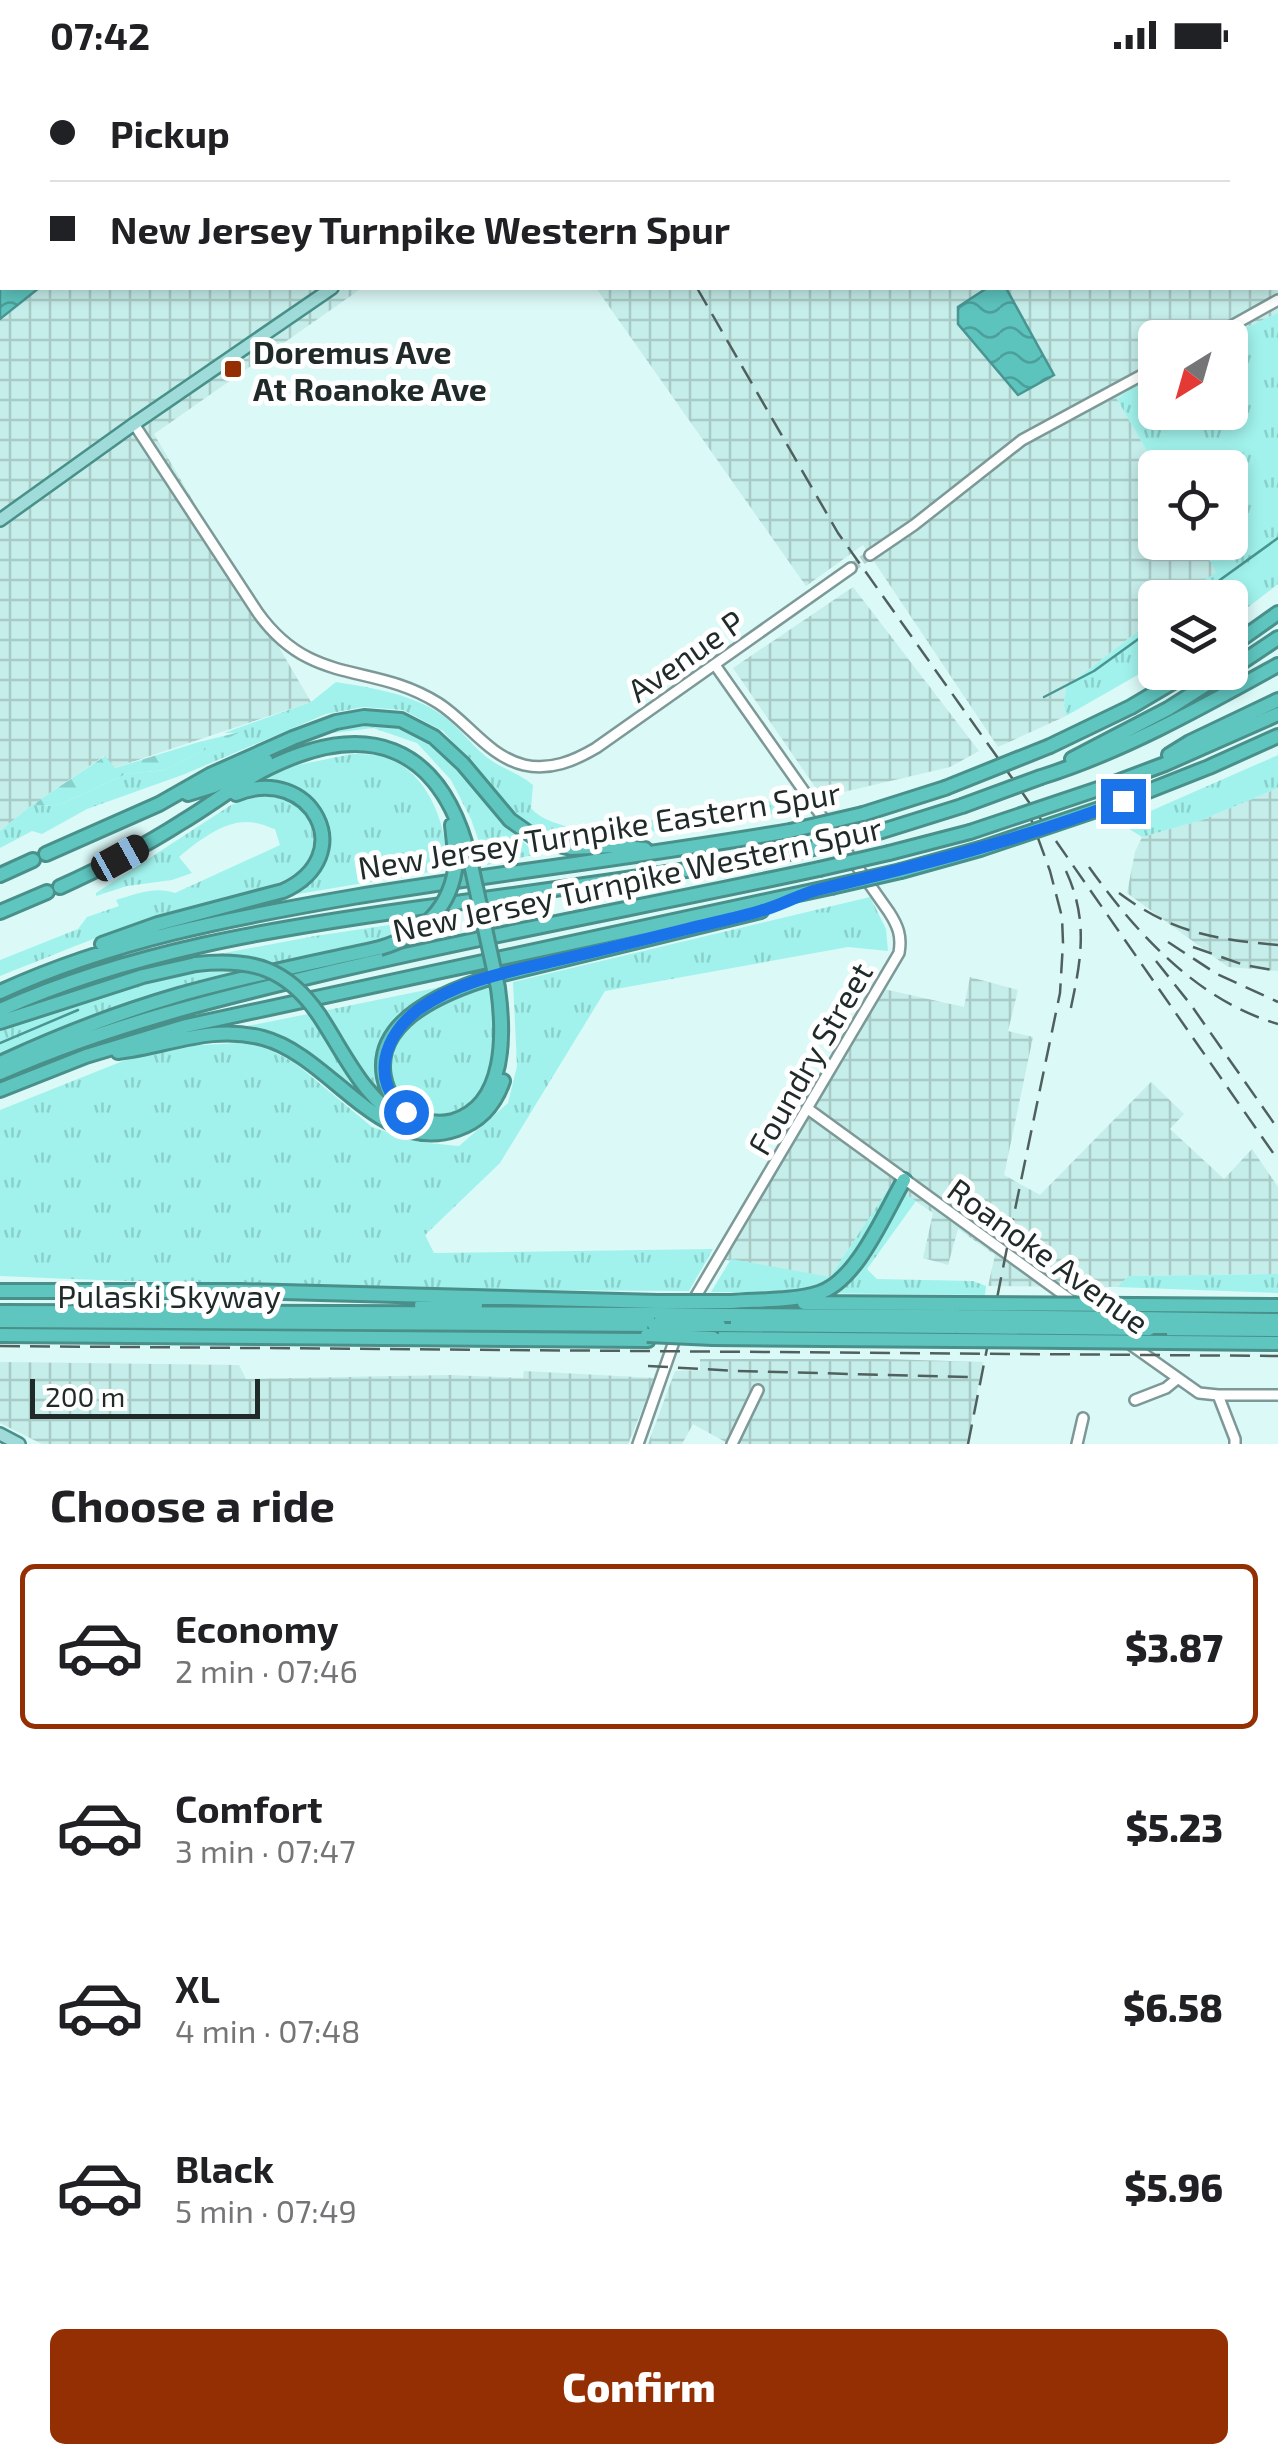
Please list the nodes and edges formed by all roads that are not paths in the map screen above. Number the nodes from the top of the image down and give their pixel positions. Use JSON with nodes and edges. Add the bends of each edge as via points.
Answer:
{"nodes":[{"id":1,"x":329,"y":290,"type":"edge"},
{"id":2,"x":1278,"y":300,"type":"edge"},
{"id":3,"x":1242,"y":320,"type":"edge"},
{"id":4,"x":1138,"y":377,"type":"edge"},
{"id":5,"x":134,"y":424,"type":"junction"},
{"id":6,"x":0,"y":520,"type":"edge"},
{"id":7,"x":870,"y":555,"type":"tunnel mouth"},
{"id":8,"x":851,"y":568,"type":"tunnel mouth"},
{"id":9,"x":1278,"y":613,"type":"edge"},
{"id":10,"x":1248,"y":634,"type":"edge"},
{"id":11,"x":1278,"y":638,"type":"edge"},
{"id":12,"x":1248,"y":658,"type":"edge"},
{"id":13,"x":715,"y":665,"type":"junction"},
{"id":14,"x":1278,"y":665,"type":"edge"},
{"id":15,"x":1159,"y":690,"type":"edge"},
{"id":16,"x":1198,"y":690,"type":"edge"},
{"id":17,"x":1278,"y":700,"type":"edge"},
{"id":18,"x":1278,"y":714,"type":"edge"},
{"id":19,"x":1278,"y":736,"type":"edge"},
{"id":20,"x":1069,"y":765,"type":"junction"},
{"id":21,"x":1139,"y":774,"type":"junction"},
{"id":22,"x":160,"y":804,"type":"junction"},
{"id":23,"x":210,"y":804,"type":"junction"},
{"id":24,"x":667,"y":851,"type":"junction"},
{"id":25,"x":468,"y":861,"type":"junction"},
{"id":26,"x":0,"y":875,"type":"edge"},
{"id":27,"x":812,"y":892,"type":"junction"},
{"id":28,"x":0,"y":912,"type":"edge"},
{"id":29,"x":62,"y":966,"type":"junction"},
{"id":30,"x":501,"y":987,"type":"junction"},
{"id":31,"x":0,"y":992,"type":"edge"},
{"id":32,"x":0,"y":1010,"type":"edge"},
{"id":33,"x":0,"y":1022,"type":"edge"},
{"id":34,"x":86,"y":1056,"type":"junction"},
{"id":35,"x":0,"y":1063,"type":"edge"},
{"id":36,"x":0,"y":1073,"type":"edge"},
{"id":37,"x":0,"y":1090,"type":"edge"},
{"id":38,"x":808,"y":1109,"type":"junction"},
{"id":39,"x":454,"y":1130,"type":"junction"},
{"id":40,"x":904,"y":1180,"type":"junction"},
{"id":41,"x":0,"y":1288,"type":"edge"},
{"id":42,"x":611,"y":1300,"type":"junction"},
{"id":43,"x":1278,"y":1306,"type":"edge"},
{"id":44,"x":731,"y":1308,"type":"junction"},
{"id":45,"x":0,"y":1312,"type":"edge"},
{"id":46,"x":1135,"y":1312,"type":"junction"},
{"id":47,"x":298,"y":1315,"type":"junction"},
{"id":48,"x":1278,"y":1320,"type":"edge"},
{"id":49,"x":0,"y":1321,"type":"edge"},
{"id":50,"x":957,"y":1322,"type":"junction"},
{"id":51,"x":653,"y":1323,"type":"junction"},
{"id":52,"x":1278,"y":1330,"type":"edge"},
{"id":53,"x":0,"y":1335,"type":"edge"},
{"id":54,"x":1278,"y":1342,"type":"edge"},
{"id":55,"x":1178,"y":1379,"type":"junction"},
{"id":56,"x":758,"y":1390,"type":"dead end"},
{"id":57,"x":1278,"y":1394,"type":"edge"},
{"id":58,"x":1218,"y":1395,"type":"junction"},
{"id":59,"x":1135,"y":1400,"type":"dead end"},
{"id":60,"x":1083,"y":1418,"type":"dead end"},
{"id":61,"x":0,"y":1434,"type":"edge"},
{"id":62,"x":19,"y":1444,"type":"edge"},
{"id":63,"x":638,"y":1444,"type":"edge"},
{"id":64,"x":732,"y":1444,"type":"edge"},
{"id":65,"x":1077,"y":1444,"type":"edge"},
{"id":66,"x":1235,"y":1444,"type":"edge"}],
"edges":[{"from":1,"to":5,"type":"main road"},
{"from":2,"to":3,"type":"street"},
{"from":4,"to":7,"type":"street","via":[[1022,440]]},
{"from":5,"to":6,"type":"main road"},
{"from":5,"to":13,"type":"street","name":"Avenue P","via":[[280,640],[322,665],[423,694],[518,763],[560,764],[588,752]]},
{"from":8,"to":13,"type":"street","name":"Avenue P"},
{"from":9,"to":10,"type":"highway"},
{"from":11,"to":12,"type":"highway","name":"New Jersey Turnpike Eastern Spur"},
{"from":13,"to":38,"type":"street","name":"Foundry Street","via":[[900,934],[899,953]]},
{"from":14,"to":20,"type":"highway","name":"New Jersey Turnpike Eastern Spur"},
{"from":15,"to":24,"type":"highway","name":"New Jersey Turnpike Eastern Spur","bridge":true,"via":[[1050,746],[945,788],[790,831]]},
{"from":16,"to":20,"type":"highway","name":"New Jersey Turnpike Eastern Spur"},
{"from":17,"to":21,"type":"highway"},
{"from":18,"to":21,"type":"highway","name":"New Jersey Turnpike Western Spur"},
{"from":19,"to":27,"type":"highway","name":"New Jersey Turnpike Western Spur","bridge":true,"via":[[1123,801],[980,849]]},
{"from":20,"to":32,"type":"highway","name":"New Jersey Turnpike Eastern Spur","bridge":true,"via":[[962,806],[805,850],[232,937],[92,974]]},
{"from":21,"to":36,"type":"highway","name":"New Jersey Turnpike Western Spur","bridge":true,"via":[[889,853],[230,996],[100,1033]]},
{"from":22,"to":24,"type":"highway","via":[[317,728],[383,717],[442,743],[502,812],[537,839],[570,848]]},
{"from":22,"to":25,"type":"highway","via":[[308,745],[384,740],[418,754],[443,779],[462,812]]},
{"from":22,"to":26,"type":"highway"},
{"from":23,"to":25,"type":"highway","via":[[287,760],[376,746],[417,764],[437,786]]},
{"from":23,"to":28,"type":"highway","via":[[120,858]]},
{"from":23,"to":29,"type":"highway","via":[[256,787],[299,796],[320,823],[317,862],[288,888],[118,937]]},
{"from":24,"to":29,"type":"highway","name":"New Jersey Turnpike Eastern Spur","via":[[266,912],[162,934]]},
{"from":25,"to":30,"type":"highway","bridge":true},
{"from":25,"to":35,"type":"highway","bridge":true,"via":[[432,918],[413,934],[380,948],[163,1000]]},
{"from":27,"to":30,"type":"highway","via":[[488,978],[432,1001],[398,1028],[384,1057],[387,1087],[406,1112],[445,1122],[482,1102],[500,1055]]},
{"from":27,"to":34,"type":"highway","name":"New Jersey Turnpike Western Spur","via":[[218,1019]]},
{"from":29,"to":31,"type":"highway","name":"New Jersey Turnpike Eastern Spur"},
{"from":30,"to":39,"type":"highway","via":[[508,1040],[502,1084],[483,1114]]},
{"from":33,"to":39,"type":"highway","bridge":true,"via":[[196,964],[268,969],[293,984],[383,1107],[419,1127]]},
{"from":34,"to":37,"type":"highway","name":"New Jersey Turnpike Western Spur"},
{"from":34,"to":39,"type":"highway","via":[[218,1033],[258,1037],[300,1056],[398,1127],[429,1135]]},
{"from":38,"to":40,"type":"street","name":"Roanoke Avenue"},
{"from":38,"to":63,"type":"street","name":"Foundry Street","via":[[674,1338]]},
{"from":40,"to":44,"type":"highway","via":[[856,1264],[837,1284],[812,1295]]},
{"from":40,"to":55,"type":"street","name":"Roanoke Avenue"},
{"from":41,"to":42,"type":"highway"},
{"from":42,"to":47,"type":"highway"},
{"from":42,"to":51,"type":"highway"},
{"from":43,"to":46,"type":"highway"},
{"from":44,"to":50,"type":"highway"},
{"from":44,"to":51,"type":"highway","bridge":true},
{"from":45,"to":47,"type":"highway","name":"Pulaski Skyway"},
{"from":46,"to":48,"type":"highway"},
{"from":46,"to":50,"type":"highway","bridge":true},
{"from":47,"to":49,"type":"highway","name":"Pulaski Skyway"},
{"from":47,"to":51,"type":"highway"},
{"from":47,"to":51,"type":"highway","name":"Pulaski Skyway","via":[[337,1323]]},
{"from":50,"to":51,"type":"highway","bridge":true,"via":[[716,1332]]},
{"from":50,"to":52,"type":"highway","bridge":true},
{"from":50,"to":54,"type":"highway","bridge":true,"via":[[1167,1342]]},
{"from":51,"to":53,"type":"highway"},
{"from":55,"to":58,"type":"street","name":"Roanoke Avenue","via":[[1199,1393]]},
{"from":55,"to":59,"type":"street"},
{"from":56,"to":64,"type":"street"},
{"from":57,"to":58,"type":"street","name":"Roanoke Avenue"},
{"from":58,"to":66,"type":"street"},
{"from":60,"to":65,"type":"street"},
{"from":61,"to":62,"type":"main road"}]}
